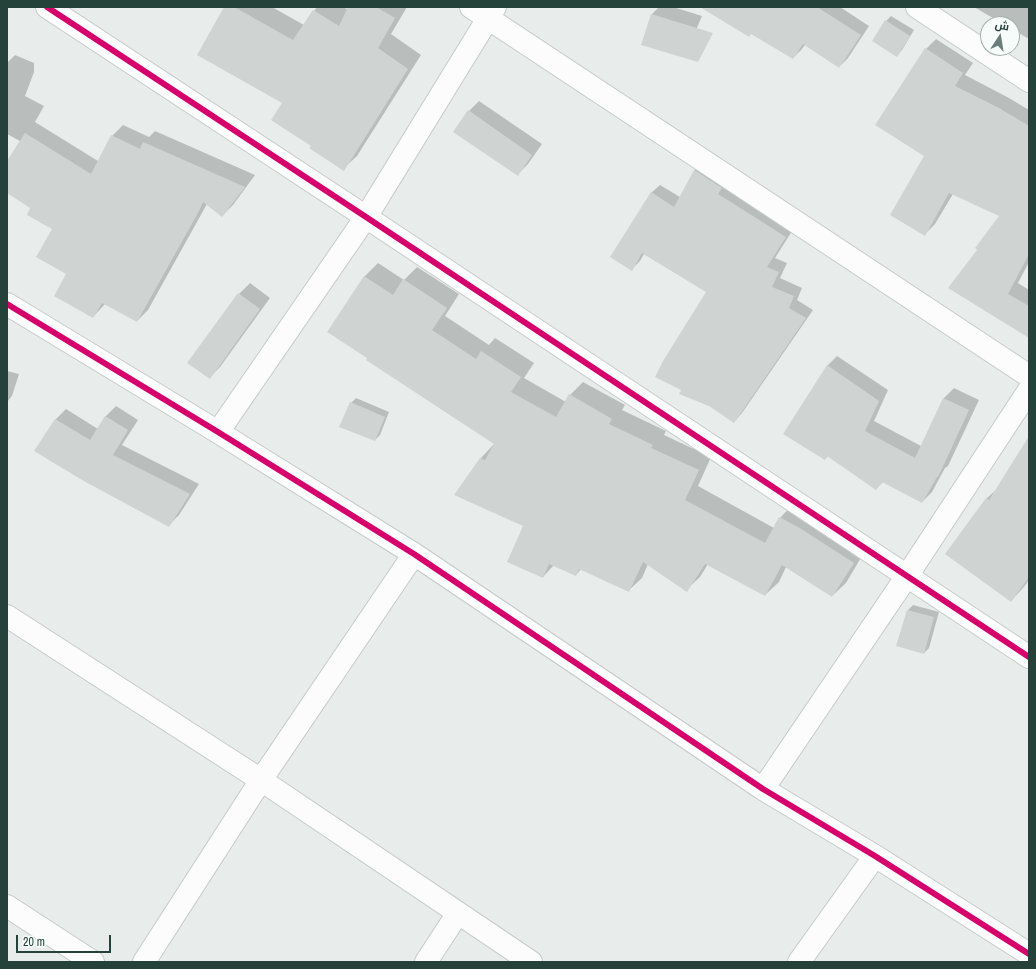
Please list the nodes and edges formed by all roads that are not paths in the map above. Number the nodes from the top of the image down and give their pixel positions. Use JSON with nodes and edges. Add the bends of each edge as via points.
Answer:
{"nodes":[{"id":1,"x":46,"y":7,"type":"edge"},
{"id":2,"x":916,"y":7,"type":"edge"},
{"id":3,"x":485,"y":11,"type":"edge"},
{"id":4,"x":1029,"y":81,"type":"edge"},
{"id":5,"x":366,"y":217,"type":"junction"},
{"id":6,"x":7,"y":304,"type":"edge"},
{"id":7,"x":1029,"y":376,"type":"edge"},
{"id":8,"x":1029,"y":390,"type":"edge"},
{"id":9,"x":218,"y":432,"type":"junction"},
{"id":10,"x":414,"y":554,"type":"junction"},
{"id":11,"x":907,"y":576,"type":"junction"},
{"id":12,"x":7,"y":616,"type":"edge"},
{"id":13,"x":1029,"y":657,"type":"edge"},
{"id":14,"x":261,"y":780,"type":"junction"},
{"id":15,"x":763,"y":789,"type":"junction"},
{"id":16,"x":875,"y":856,"type":"junction"},
{"id":17,"x":7,"y":906,"type":"edge"},
{"id":18,"x":458,"y":913,"type":"junction"},
{"id":19,"x":1029,"y":954,"type":"edge"},
{"id":20,"x":93,"y":962,"type":"edge"},
{"id":21,"x":144,"y":962,"type":"edge"},
{"id":22,"x":426,"y":962,"type":"edge"},
{"id":23,"x":531,"y":962,"type":"edge"},
{"id":24,"x":799,"y":962,"type":"edge"}],
"edges":[{"from":1,"to":5,"type":"street"},
{"from":2,"to":4,"type":"street"},
{"from":3,"to":5,"type":"street"},
{"from":3,"to":7,"type":"street"},
{"from":5,"to":9,"type":"street"},
{"from":5,"to":11,"type":"street"},
{"from":6,"to":9,"type":"street"},
{"from":8,"to":11,"type":"street"},
{"from":9,"to":10,"type":"street"},
{"from":10,"to":14,"type":"street"},
{"from":10,"to":15,"type":"street"},
{"from":11,"to":13,"type":"street"},
{"from":11,"to":15,"type":"street"},
{"from":12,"to":14,"type":"street"},
{"from":14,"to":18,"type":"street"},
{"from":14,"to":21,"type":"street"},
{"from":15,"to":16,"type":"street"},
{"from":16,"to":19,"type":"street"},
{"from":16,"to":24,"type":"street"},
{"from":17,"to":20,"type":"street"},
{"from":18,"to":22,"type":"street"},
{"from":18,"to":23,"type":"street"}]}
